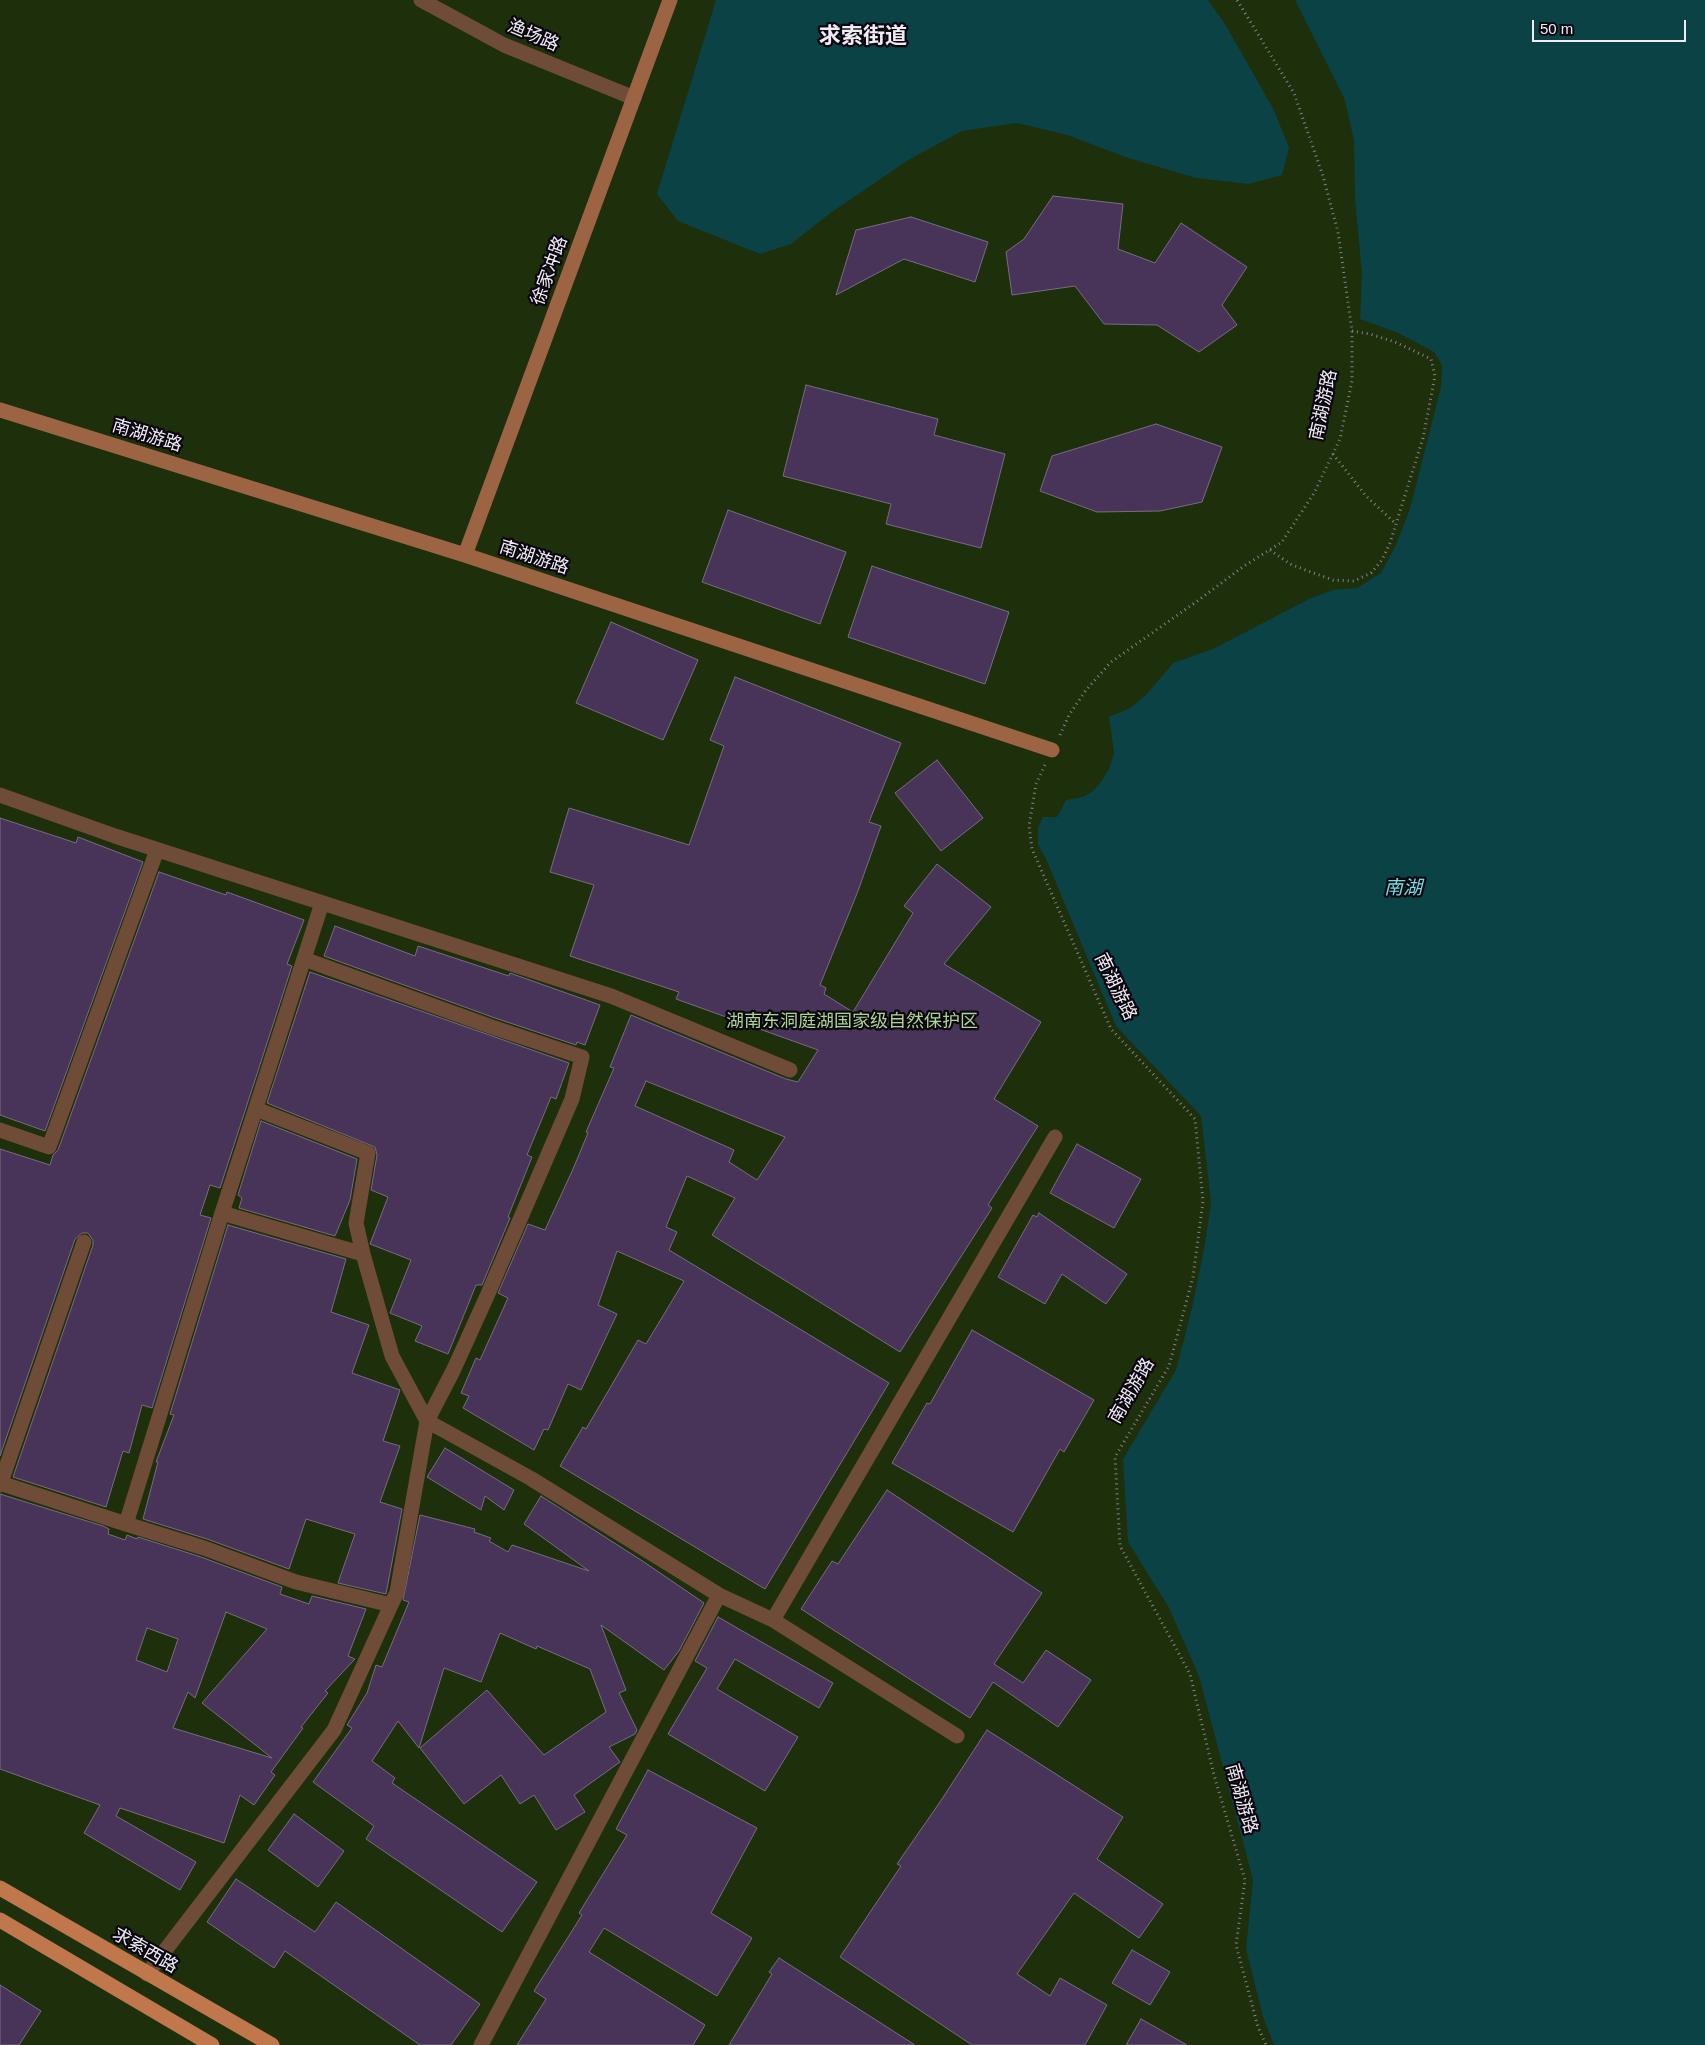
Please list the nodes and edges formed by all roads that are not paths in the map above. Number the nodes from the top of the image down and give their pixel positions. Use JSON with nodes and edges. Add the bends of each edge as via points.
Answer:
{"nodes":[{"id":1,"x":421,"y":0,"type":"edge"},
{"id":2,"x":670,"y":0,"type":"edge"},
{"id":3,"x":634,"y":98,"type":"junction"},
{"id":4,"x":0,"y":410,"type":"edge"},
{"id":5,"x":465,"y":555,"type":"junction"},
{"id":6,"x":1052,"y":750,"type":"road end"},
{"id":7,"x":0,"y":795,"type":"edge"},
{"id":8,"x":157,"y":850,"type":"junction"},
{"id":9,"x":322,"y":903,"type":"junction"},
{"id":10,"x":304,"y":959,"type":"junction"},
{"id":11,"x":790,"y":1070,"type":"dead end"},
{"id":12,"x":256,"y":1109,"type":"junction"},
{"id":13,"x":0,"y":1130,"type":"edge"},
{"id":14,"x":1055,"y":1137,"type":"dead end"},
{"id":15,"x":222,"y":1213,"type":"junction"},
{"id":16,"x":84,"y":1242,"type":"dead end"},
{"id":17,"x":363,"y":1254,"type":"junction"},
{"id":18,"x":427,"y":1421,"type":"junction"},
{"id":19,"x":0,"y":1484,"type":"edge"},
{"id":20,"x":126,"y":1524,"type":"junction"},
{"id":21,"x":719,"y":1595,"type":"junction"},
{"id":22,"x":391,"y":1605,"type":"junction"},
{"id":23,"x":773,"y":1620,"type":"junction"},
{"id":24,"x":957,"y":1736,"type":"dead end"},
{"id":25,"x":0,"y":1888,"type":"edge"},
{"id":26,"x":0,"y":1920,"type":"edge"},
{"id":27,"x":148,"y":1974,"type":"junction"},
{"id":28,"x":212,"y":2045,"type":"edge"},
{"id":29,"x":272,"y":2045,"type":"edge"},
{"id":30,"x":481,"y":2045,"type":"edge"}],
"edges":[{"from":1,"to":3,"type":"street","name":"渔场路","via":[[504,45]]},
{"from":2,"to":3,"type":"street","name":"徐家冲路"},
{"from":3,"to":5,"type":"street","name":"徐家冲路"},
{"from":4,"to":5,"type":"street","name":"南湖游路"},
{"from":5,"to":6,"type":"street","name":"南湖游路"},
{"from":7,"to":8,"type":"street"},
{"from":8,"to":9,"type":"street"},
{"from":8,"to":13,"type":"street","via":[[49,1147]]},
{"from":9,"to":10,"type":"street"},
{"from":9,"to":11,"type":"street","via":[[611,996]]},
{"from":10,"to":12,"type":"street"},
{"from":10,"to":18,"type":"street","via":[[582,1057],[572,1099],[487,1296]]},
{"from":12,"to":15,"type":"street"},
{"from":12,"to":17,"type":"street","via":[[368,1153],[356,1223]]},
{"from":14,"to":23,"type":"street"},
{"from":15,"to":17,"type":"street"},
{"from":15,"to":20,"type":"street"},
{"from":16,"to":19,"type":"street"},
{"from":17,"to":18,"type":"street","via":[[392,1356]]},
{"from":18,"to":21,"type":"street","via":[[530,1478]]},
{"from":18,"to":22,"type":"street","via":[[397,1592]]},
{"from":19,"to":20,"type":"street"},
{"from":20,"to":22,"type":"street","via":[[296,1582]]},
{"from":21,"to":23,"type":"street"},
{"from":21,"to":30,"type":"street"},
{"from":22,"to":27,"type":"street","via":[[334,1730]]},
{"from":23,"to":24,"type":"street"},
{"from":25,"to":27,"type":"main road","name":"求索西路"},
{"from":26,"to":28,"type":"main road"},
{"from":27,"to":29,"type":"main road","name":"求索西路"}]}
